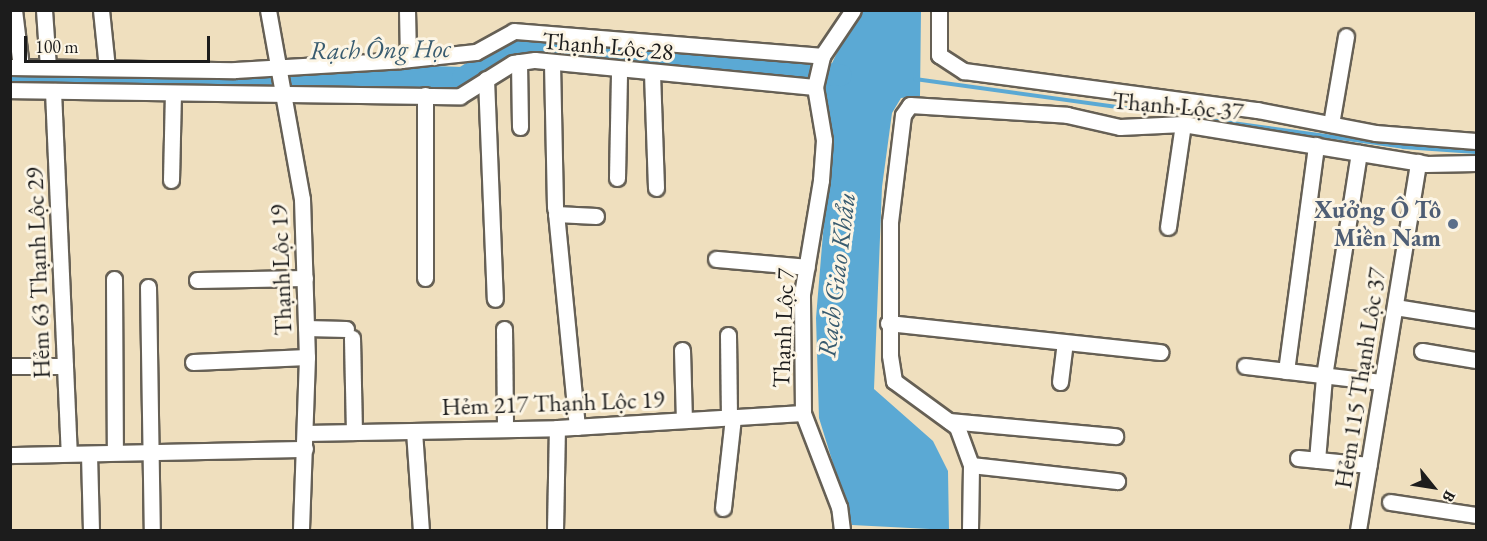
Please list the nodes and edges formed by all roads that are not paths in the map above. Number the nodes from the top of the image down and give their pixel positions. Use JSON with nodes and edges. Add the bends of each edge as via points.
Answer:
{"nodes":[{"id":1,"x":14,"y":10,"type":"edge"},
{"id":2,"x":44,"y":10,"type":"edge"},
{"id":3,"x":101,"y":10,"type":"edge"},
{"id":4,"x":267,"y":10,"type":"edge"},
{"id":5,"x":407,"y":10,"type":"edge"},
{"id":6,"x":853,"y":10,"type":"edge"},
{"id":7,"x":939,"y":10,"type":"edge"},
{"id":8,"x":1346,"y":36,"type":"dead end"},
{"id":9,"x":822,"y":56,"type":"junction"},
{"id":10,"x":408,"y":59,"type":"junction"},
{"id":11,"x":519,"y":62,"type":"junction"},
{"id":12,"x":552,"y":63,"type":"junction"},
{"id":13,"x":16,"y":67,"type":"edge"},
{"id":14,"x":48,"y":67,"type":"junction"},
{"id":15,"x":107,"y":68,"type":"junction"},
{"id":16,"x":276,"y":68,"type":"junction"},
{"id":17,"x":619,"y":70,"type":"junction"},
{"id":18,"x":652,"y":73,"type":"junction"},
{"id":19,"x":486,"y":79,"type":"junction"},
{"id":20,"x":815,"y":87,"type":"junction"},
{"id":21,"x":10,"y":90,"type":"edge"},
{"id":22,"x":53,"y":91,"type":"junction"},
{"id":23,"x":173,"y":94,"type":"junction"},
{"id":24,"x":425,"y":95,"type":"junction"},
{"id":25,"x":282,"y":96,"type":"junction"},
{"id":26,"x":1183,"y":124,"type":"junction"},
{"id":27,"x":1331,"y":124,"type":"junction"},
{"id":28,"x":520,"y":127,"type":"dead end"},
{"id":29,"x":1476,"y":141,"type":"edge"},
{"id":30,"x":1316,"y":146,"type":"junction"},
{"id":31,"x":1359,"y":153,"type":"junction"},
{"id":32,"x":1418,"y":162,"type":"junction"},
{"id":33,"x":1476,"y":163,"type":"edge"},
{"id":34,"x":616,"y":178,"type":"dead end"},
{"id":35,"x":171,"y":180,"type":"dead end"},
{"id":36,"x":656,"y":188,"type":"dead end"},
{"id":37,"x":555,"y":208,"type":"dead end"},
{"id":38,"x":596,"y":216,"type":"dead end"},
{"id":39,"x":1168,"y":227,"type":"dead end"},
{"id":40,"x":716,"y":260,"type":"dead end"},
{"id":41,"x":807,"y":267,"type":"junction"},
{"id":42,"x":305,"y":278,"type":"junction"},
{"id":43,"x":425,"y":278,"type":"dead end"},
{"id":44,"x":114,"y":279,"type":"dead end"},
{"id":45,"x":197,"y":280,"type":"dead end"},
{"id":46,"x":148,"y":287,"type":"dead end"},
{"id":47,"x":495,"y":299,"type":"dead end"},
{"id":48,"x":1395,"y":306,"type":"junction"},
{"id":49,"x":1476,"y":320,"type":"edge"},
{"id":50,"x":888,"y":323,"type":"junction"},
{"id":51,"x":306,"y":328,"type":"junction"},
{"id":52,"x":504,"y":329,"type":"dead end"},
{"id":53,"x":728,"y":335,"type":"dead end"},
{"id":54,"x":1065,"y":343,"type":"junction"},
{"id":55,"x":682,"y":350,"type":"dead end"},
{"id":56,"x":1422,"y":351,"type":"dead end"},
{"id":57,"x":1160,"y":352,"type":"dead end"},
{"id":58,"x":307,"y":357,"type":"junction"},
{"id":59,"x":1476,"y":360,"type":"edge"},
{"id":60,"x":193,"y":362,"type":"dead end"},
{"id":61,"x":10,"y":366,"type":"edge"},
{"id":62,"x":65,"y":366,"type":"junction"},
{"id":63,"x":1245,"y":366,"type":"dead end"},
{"id":64,"x":1286,"y":371,"type":"junction"},
{"id":65,"x":1324,"y":376,"type":"junction"},
{"id":66,"x":1060,"y":382,"type":"dead end"},
{"id":67,"x":1382,"y":382,"type":"junction"},
{"id":68,"x":803,"y":412,"type":"junction"},
{"id":69,"x":732,"y":419,"type":"junction"},
{"id":70,"x":684,"y":420,"type":"junction"},
{"id":71,"x":949,"y":421,"type":"junction"},
{"id":72,"x":577,"y":427,"type":"junction"},
{"id":73,"x":557,"y":428,"type":"junction"},
{"id":74,"x":506,"y":429,"type":"junction"},
{"id":75,"x":414,"y":431,"type":"junction"},
{"id":76,"x":354,"y":432,"type":"junction"},
{"id":77,"x":305,"y":433,"type":"junction"},
{"id":78,"x":1115,"y":436,"type":"dead end"},
{"id":79,"x":304,"y":449,"type":"junction"},
{"id":80,"x":115,"y":452,"type":"junction"},
{"id":81,"x":151,"y":452,"type":"junction"},
{"id":82,"x":69,"y":453,"type":"junction"},
{"id":83,"x":89,"y":454,"type":"junction"},
{"id":84,"x":10,"y":455,"type":"edge"},
{"id":85,"x":1298,"y":458,"type":"dead end"},
{"id":86,"x":1317,"y":460,"type":"junction"},
{"id":87,"x":971,"y":465,"type":"junction"},
{"id":88,"x":1369,"y":465,"type":"junction"},
{"id":89,"x":1117,"y":482,"type":"dead end"},
{"id":90,"x":1390,"y":502,"type":"dead end"},
{"id":91,"x":723,"y":508,"type":"dead end"},
{"id":92,"x":1476,"y":515,"type":"edge"},
{"id":93,"x":91,"y":531,"type":"edge"},
{"id":94,"x":152,"y":531,"type":"edge"},
{"id":95,"x":301,"y":531,"type":"edge"},
{"id":96,"x":421,"y":531,"type":"edge"},
{"id":97,"x":555,"y":531,"type":"edge"},
{"id":98,"x":842,"y":531,"type":"edge"},
{"id":99,"x":970,"y":531,"type":"edge"},
{"id":100,"x":1358,"y":531,"type":"edge"}],
"edges":[{"from":1,"to":13,"type":"street"},
{"from":2,"to":14,"type":"street"},
{"from":3,"to":15,"type":"street"},
{"from":4,"to":16,"type":"street","name":"Thạnh Lộc 19"},
{"from":5,"to":10,"type":"street"},
{"from":6,"to":9,"type":"street"},
{"from":7,"to":27,"type":"street","via":[[939,55],[964,71]]},
{"from":8,"to":27,"type":"street"},
{"from":9,"to":10,"type":"street","name":"Thạnh Lộc 28","via":[[514,31],[476,52]]},
{"from":9,"to":20,"type":"street"},
{"from":10,"to":16,"type":"street","name":"Thạnh Lộc 28"},
{"from":11,"to":12,"type":"street","name":"Thạnh Lộc 28"},
{"from":11,"to":19,"type":"street","name":"Thạnh Lộc 28"},
{"from":11,"to":28,"type":"street"},
{"from":12,"to":17,"type":"street","name":"Thạnh Lộc 28"},
{"from":12,"to":37,"type":"street"},
{"from":13,"to":14,"type":"street","name":"Thạnh Lộc 28"},
{"from":14,"to":15,"type":"street","name":"Thạnh Lộc 28"},
{"from":15,"to":16,"type":"street","name":"Thạnh Lộc 28"},
{"from":16,"to":25,"type":"street","name":"Thạnh Lộc 19"},
{"from":17,"to":18,"type":"street","name":"Thạnh Lộc 28"},
{"from":17,"to":34,"type":"street"},
{"from":18,"to":20,"type":"street","name":"Thạnh Lộc 28"},
{"from":18,"to":36,"type":"street"},
{"from":19,"to":24,"type":"street","name":"Thạnh Lộc 28","via":[[460,96]]},
{"from":19,"to":47,"type":"street"},
{"from":20,"to":41,"type":"street","name":"Thạnh Lộc 7","via":[[824,140]]},
{"from":21,"to":22,"type":"street","name":"Thạnh Lộc 28"},
{"from":22,"to":23,"type":"street","name":"Thạnh Lộc 28"},
{"from":22,"to":62,"type":"street","name":"Hẻm 63 Thạnh Lộc 29"},
{"from":23,"to":25,"type":"street","name":"Thạnh Lộc 28"},
{"from":23,"to":35,"type":"street"},
{"from":24,"to":25,"type":"street","name":"Thạnh Lộc 28","via":[[330,92]]},
{"from":24,"to":43,"type":"street"},
{"from":25,"to":42,"type":"street","name":"Thạnh Lộc 19","via":[[302,199]]},
{"from":26,"to":30,"type":"street","name":"Thạnh Lộc 37"},
{"from":26,"to":39,"type":"street"},
{"from":26,"to":50,"type":"street","name":"Thạnh Lộc 37","via":[[1120,127],[1067,115],[910,105],[903,115],[890,222]]},
{"from":27,"to":29,"type":"street"},
{"from":30,"to":31,"type":"street","name":"Thạnh Lộc 37"},
{"from":30,"to":64,"type":"street"},
{"from":31,"to":32,"type":"street","name":"Thạnh Lộc 37"},
{"from":31,"to":65,"type":"street"},
{"from":32,"to":33,"type":"street","name":"Thạnh Lộc 37"},
{"from":32,"to":48,"type":"street","name":"Hẻm 115 Thạnh Lộc 37"},
{"from":38,"to":72,"type":"street","via":[[556,214]]},
{"from":40,"to":41,"type":"street"},
{"from":41,"to":68,"type":"street","name":"Thạnh Lộc 7"},
{"from":42,"to":45,"type":"street"},
{"from":42,"to":51,"type":"street","name":"Thạnh Lộc 19"},
{"from":44,"to":80,"type":"street"},
{"from":46,"to":81,"type":"street"},
{"from":48,"to":49,"type":"street"},
{"from":48,"to":67,"type":"street","name":"Hẻm 115 Thạnh Lộc 37"},
{"from":50,"to":54,"type":"street"},
{"from":50,"to":71,"type":"street","via":[[894,381]]},
{"from":51,"to":58,"type":"street","name":"Thạnh Lộc 19"},
{"from":51,"to":76,"type":"street","via":[[349,333]]},
{"from":52,"to":74,"type":"street"},
{"from":53,"to":69,"type":"street"},
{"from":54,"to":57,"type":"street"},
{"from":54,"to":66,"type":"street"},
{"from":55,"to":70,"type":"street"},
{"from":56,"to":59,"type":"street"},
{"from":58,"to":60,"type":"street"},
{"from":58,"to":77,"type":"street","name":"Thạnh Lộc 19"},
{"from":61,"to":62,"type":"street"},
{"from":62,"to":82,"type":"street","name":"Hẻm 63 Thạnh Lộc 29"},
{"from":63,"to":64,"type":"street"},
{"from":64,"to":65,"type":"street"},
{"from":65,"to":67,"type":"street"},
{"from":65,"to":86,"type":"street"},
{"from":67,"to":88,"type":"street","name":"Hẻm 115 Thạnh Lộc 37"},
{"from":68,"to":69,"type":"street","name":"Hẻm 217 Thạnh Lộc 19"},
{"from":68,"to":98,"type":"street","name":"Thạnh Lộc 7","via":[[839,507]]},
{"from":69,"to":70,"type":"street","name":"Hẻm 217 Thạnh Lộc 19"},
{"from":69,"to":91,"type":"street","via":[[733,439],[725,452]]},
{"from":70,"to":72,"type":"street","name":"Hẻm 217 Thạnh Lộc 19"},
{"from":71,"to":78,"type":"street"},
{"from":71,"to":87,"type":"street","via":[[957,427]]},
{"from":72,"to":73,"type":"street","name":"Hẻm 217 Thạnh Lộc 19"},
{"from":73,"to":74,"type":"street","name":"Hẻm 217 Thạnh Lộc 19"},
{"from":73,"to":97,"type":"street"},
{"from":74,"to":75,"type":"street","name":"Hẻm 217 Thạnh Lộc 19"},
{"from":75,"to":76,"type":"street","name":"Hẻm 217 Thạnh Lộc 19"},
{"from":75,"to":96,"type":"street"},
{"from":76,"to":77,"type":"street","name":"Hẻm 217 Thạnh Lộc 19"},
{"from":77,"to":79,"type":"street","name":"Thạnh Lộc 19"},
{"from":79,"to":81,"type":"street"},
{"from":79,"to":95,"type":"street","name":"Thạnh Lộc 19"},
{"from":80,"to":81,"type":"street"},
{"from":80,"to":83,"type":"street"},
{"from":81,"to":94,"type":"street"},
{"from":82,"to":83,"type":"street"},
{"from":82,"to":84,"type":"street"},
{"from":83,"to":93,"type":"street"},
{"from":85,"to":86,"type":"street"},
{"from":86,"to":88,"type":"street"},
{"from":87,"to":89,"type":"street"},
{"from":87,"to":99,"type":"street"},
{"from":88,"to":100,"type":"street","name":"Hẻm 115 Thạnh Lộc 37"},
{"from":90,"to":92,"type":"street"}]}
